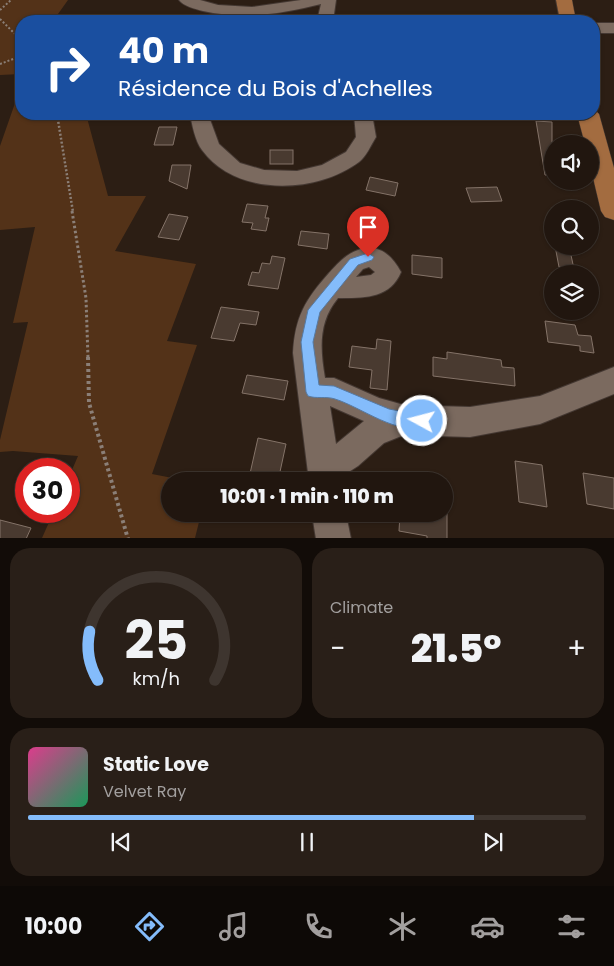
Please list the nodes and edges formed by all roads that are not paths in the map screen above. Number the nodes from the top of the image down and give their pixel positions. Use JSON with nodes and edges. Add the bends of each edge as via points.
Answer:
{"nodes":[{"id":1,"x":186,"y":0,"type":"edge"},
{"id":2,"x":318,"y":0,"type":"edge"},
{"id":3,"x":329,"y":0,"type":"edge"},
{"id":4,"x":564,"y":0,"type":"edge"},
{"id":5,"x":326,"y":15,"type":"edge"},
{"id":6,"x":567,"y":15,"type":"edge"},
{"id":7,"x":600,"y":28,"type":"edge"},
{"id":8,"x":614,"y":28,"type":"edge"},
{"id":9,"x":200,"y":120,"type":"edge"},
{"id":10,"x":365,"y":120,"type":"edge"},
{"id":11,"x":590,"y":120,"type":"edge"},
{"id":12,"x":614,"y":211,"type":"edge"},
{"id":13,"x":332,"y":288,"type":"dead end"},
{"id":14,"x":614,"y":380,"type":"edge"},
{"id":15,"x":312,"y":392,"type":"junction"},
{"id":16,"x":404,"y":420,"type":"junction"},
{"id":17,"x":324,"y":472,"type":"edge"},
{"id":18,"x":327,"y":472,"type":"edge"},
{"id":19,"x":331,"y":522,"type":"edge"},
{"id":20,"x":334,"y":538,"type":"edge"}],
"edges":[{"from":1,"to":2,"type":"street","via":[[213,8],[248,11],[278,9]]},
{"from":3,"to":5,"type":"street"},
{"from":4,"to":6,"type":"main road"},
{"from":7,"to":8,"type":"street"},
{"from":9,"to":10,"type":"street","via":[[203,136],[223,160],[251,175],[287,180],[323,174],[350,159],[366,135]]},
{"from":11,"to":12,"type":"main road"},
{"from":13,"to":15,"type":"street","via":[[314,310],[308,332]]},
{"from":14,"to":16,"type":"street","via":[[528,413],[470,422]]},
{"from":15,"to":16,"type":"street","via":[[334,392]]},
{"from":15,"to":17,"type":"street"},
{"from":16,"to":18,"type":"street","via":[[373,432]]},
{"from":19,"to":20,"type":"street"}]}
